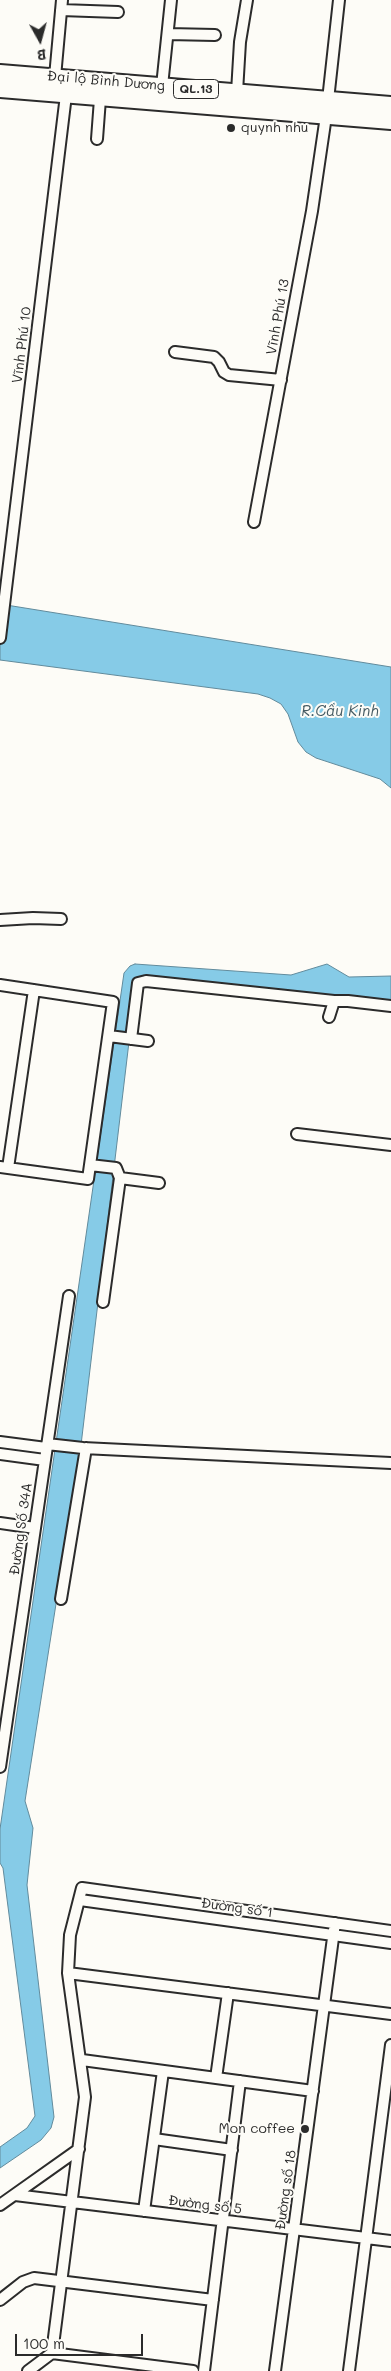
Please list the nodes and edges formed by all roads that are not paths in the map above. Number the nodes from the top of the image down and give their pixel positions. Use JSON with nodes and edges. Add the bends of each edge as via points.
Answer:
{"nodes":[{"id":1,"x":171,"y":0,"type":"edge"},
{"id":2,"x":247,"y":0,"type":"edge"},
{"id":3,"x":339,"y":0,"type":"edge"},
{"id":4,"x":62,"y":5,"type":"edge"},
{"id":5,"x":118,"y":12,"type":"dead end"},
{"id":6,"x":168,"y":34,"type":"junction"},
{"id":7,"x":215,"y":35,"type":"dead end"},
{"id":8,"x":0,"y":73,"type":"edge"},
{"id":9,"x":55,"y":77,"type":"junction"},
{"id":10,"x":162,"y":86,"type":"junction"},
{"id":11,"x":0,"y":89,"type":"edge"},
{"id":12,"x":237,"y":92,"type":"junction"},
{"id":13,"x":66,"y":95,"type":"junction"},
{"id":14,"x":100,"y":99,"type":"junction"},
{"id":15,"x":391,"y":105,"type":"edge"},
{"id":16,"x":327,"y":108,"type":"junction"},
{"id":17,"x":391,"y":121,"type":"edge"},
{"id":18,"x":97,"y":139,"type":"dead end"},
{"id":19,"x":174,"y":352,"type":"dead end"},
{"id":20,"x":281,"y":380,"type":"junction"},
{"id":21,"x":254,"y":522,"type":"dead end"},
{"id":22,"x":4,"y":601,"type":"edge"},
{"id":23,"x":0,"y":638,"type":"edge"},
{"id":24,"x":61,"y":919,"type":"dead end"},
{"id":25,"x":0,"y":920,"type":"edge"},
{"id":26,"x":0,"y":985,"type":"edge"},
{"id":27,"x":34,"y":990,"type":"junction"},
{"id":28,"x":334,"y":1002,"type":"junction"},
{"id":29,"x":391,"y":1006,"type":"edge"},
{"id":30,"x":329,"y":1017,"type":"dead end"},
{"id":31,"x":111,"y":1036,"type":"junction"},
{"id":32,"x":130,"y":1039,"type":"junction"},
{"id":33,"x":148,"y":1041,"type":"dead end"},
{"id":34,"x":297,"y":1134,"type":"dead end"},
{"id":35,"x":391,"y":1145,"type":"edge"},
{"id":36,"x":92,"y":1166,"type":"junction"},
{"id":37,"x":4,"y":1167,"type":"edge"},
{"id":38,"x":118,"y":1173,"type":"junction"},
{"id":39,"x":158,"y":1183,"type":"dead end"},
{"id":40,"x":69,"y":1296,"type":"dead end"},
{"id":41,"x":103,"y":1302,"type":"dead end"},
{"id":42,"x":0,"y":1442,"type":"edge"},
{"id":43,"x":49,"y":1446,"type":"junction"},
{"id":44,"x":84,"y":1448,"type":"junction"},
{"id":45,"x":0,"y":1454,"type":"edge"},
{"id":46,"x":45,"y":1460,"type":"junction"},
{"id":47,"x":391,"y":1463,"type":"edge"},
{"id":48,"x":0,"y":1522,"type":"edge"},
{"id":49,"x":35,"y":1528,"type":"junction"},
{"id":50,"x":61,"y":1599,"type":"dead end"},
{"id":51,"x":0,"y":1765,"type":"edge"},
{"id":52,"x":80,"y":1900,"type":"junction"},
{"id":53,"x":335,"y":1923,"type":"junction"},
{"id":54,"x":391,"y":1931,"type":"edge"},
{"id":55,"x":333,"y":1935,"type":"junction"},
{"id":56,"x":391,"y":1943,"type":"edge"},
{"id":57,"x":68,"y":1973,"type":"junction"},
{"id":58,"x":228,"y":1993,"type":"junction"},
{"id":59,"x":324,"y":2005,"type":"junction"},
{"id":60,"x":391,"y":2014,"type":"edge"},
{"id":61,"x":391,"y":2045,"type":"edge"},
{"id":62,"x":82,"y":2060,"type":"junction"},
{"id":63,"x":163,"y":2071,"type":"junction"},
{"id":64,"x":216,"y":2078,"type":"junction"},
{"id":65,"x":240,"y":2081,"type":"junction"},
{"id":66,"x":313,"y":2091,"type":"junction"},
{"id":67,"x":154,"y":2139,"type":"junction"},
{"id":68,"x":79,"y":2149,"type":"junction"},
{"id":69,"x":232,"y":2150,"type":"junction"},
{"id":70,"x":15,"y":2195,"type":"junction"},
{"id":71,"x":72,"y":2202,"type":"junction"},
{"id":72,"x":0,"y":2205,"type":"edge"},
{"id":73,"x":144,"y":2211,"type":"junction"},
{"id":74,"x":223,"y":2221,"type":"junction"},
{"id":75,"x":294,"y":2230,"type":"junction"},
{"id":76,"x":366,"y":2238,"type":"junction"},
{"id":77,"x":391,"y":2241,"type":"edge"},
{"id":78,"x":61,"y":2281,"type":"junction"},
{"id":79,"x":0,"y":2300,"type":"edge"},
{"id":80,"x":213,"y":2300,"type":"junction"},
{"id":81,"x":52,"y":2353,"type":"junction"},
{"id":82,"x":135,"y":2367,"type":"edge"},
{"id":83,"x":28,"y":2371,"type":"edge"},
{"id":84,"x":193,"y":2371,"type":"edge"},
{"id":85,"x":204,"y":2371,"type":"edge"},
{"id":86,"x":276,"y":2371,"type":"edge"},
{"id":87,"x":349,"y":2371,"type":"edge"}],
"edges":[{"from":1,"to":6,"type":"street"},
{"from":2,"to":12,"type":"street"},
{"from":3,"to":16,"type":"street","name":"Vĩnh Phú 13"},
{"from":4,"to":5,"type":"street"},
{"from":4,"to":9,"type":"street"},
{"from":6,"to":7,"type":"street"},
{"from":6,"to":10,"type":"street"},
{"from":8,"to":9,"type":"highway","name":"Đại lộ Bình Dương","number":"QL.13"},
{"from":9,"to":10,"type":"highway","name":"Đại lộ Bình Dương","number":"QL.13"},
{"from":10,"to":12,"type":"highway","name":"Đại lộ Bình Dương","number":"QL.13"},
{"from":11,"to":13,"type":"highway","name":"Đại lộ Bình Dương","number":"QL.13"},
{"from":12,"to":16,"type":"highway","name":"Đại lộ Bình Dương","number":"QL.13"},
{"from":13,"to":14,"type":"highway","name":"Đại lộ Bình Dương","number":"QL.13"},
{"from":13,"to":22,"type":"street","name":"Vĩnh Phú 10"},
{"from":14,"to":16,"type":"highway","name":"Đại lộ Bình Dương","number":"QL.13"},
{"from":14,"to":18,"type":"street"},
{"from":15,"to":16,"type":"highway","name":"Đại lộ Bình Dương","number":"QL.13"},
{"from":16,"to":17,"type":"highway","name":"Đại lộ Bình Dương","number":"QL.13"},
{"from":16,"to":20,"type":"street","name":"Vĩnh Phú 13"},
{"from":19,"to":20,"type":"street","via":[[214,357],[229,375]]},
{"from":20,"to":21,"type":"street","name":"Vĩnh Phú 13"},
{"from":22,"to":23,"type":"street","name":"Vĩnh Phú 10"},
{"from":24,"to":25,"type":"street"},
{"from":26,"to":27,"type":"street"},
{"from":27,"to":31,"type":"street","via":[[114,1002]]},
{"from":27,"to":37,"type":"street"},
{"from":28,"to":29,"type":"street"},
{"from":28,"to":30,"type":"street"},
{"from":28,"to":32,"type":"street","via":[[146,981],[138,983]]},
{"from":31,"to":32,"type":"street"},
{"from":31,"to":36,"type":"street"},
{"from":32,"to":33,"type":"street"},
{"from":34,"to":35,"type":"street"},
{"from":36,"to":37,"type":"street","via":[[88,1179]]},
{"from":36,"to":38,"type":"street"},
{"from":38,"to":39,"type":"street"},
{"from":38,"to":41,"type":"street"},
{"from":40,"to":43,"type":"street","name":"Đường Số 34A"},
{"from":42,"to":43,"type":"street"},
{"from":43,"to":44,"type":"street"},
{"from":43,"to":46,"type":"street","name":"Đường Số 34A"},
{"from":44,"to":47,"type":"street"},
{"from":44,"to":50,"type":"street"},
{"from":45,"to":46,"type":"street"},
{"from":46,"to":49,"type":"street","name":"Đường Số 34A"},
{"from":48,"to":49,"type":"street"},
{"from":49,"to":51,"type":"street","name":"Đường Số 34A"},
{"from":52,"to":53,"type":"street","name":"Đường số 1","via":[[82,1888]]},
{"from":52,"to":55,"type":"street","name":"Đường số 1"},
{"from":52,"to":57,"type":"street","via":[[70,1935]]},
{"from":53,"to":54,"type":"street","name":"Đường số 1"},
{"from":53,"to":55,"type":"street","name":"Đường số 18"},
{"from":55,"to":56,"type":"street","name":"Đường số 1"},
{"from":55,"to":59,"type":"street","name":"Đường số 18"},
{"from":57,"to":58,"type":"street"},
{"from":57,"to":62,"type":"street"},
{"from":58,"to":59,"type":"street"},
{"from":58,"to":64,"type":"street"},
{"from":59,"to":60,"type":"street"},
{"from":59,"to":66,"type":"street","name":"Đường số 18"},
{"from":61,"to":76,"type":"street"},
{"from":62,"to":63,"type":"street"},
{"from":62,"to":68,"type":"street","via":[[85,2097]]},
{"from":63,"to":64,"type":"street"},
{"from":63,"to":67,"type":"street"},
{"from":64,"to":65,"type":"street"},
{"from":65,"to":66,"type":"street"},
{"from":65,"to":69,"type":"street"},
{"from":66,"to":75,"type":"street","name":"Đường số 18"},
{"from":67,"to":69,"type":"street"},
{"from":67,"to":73,"type":"street"},
{"from":68,"to":70,"type":"street"},
{"from":68,"to":71,"type":"street"},
{"from":69,"to":74,"type":"street"},
{"from":70,"to":71,"type":"street","name":"Đường số 5"},
{"from":70,"to":72,"type":"street"},
{"from":71,"to":73,"type":"street","name":"Đường số 5"},
{"from":71,"to":78,"type":"street"},
{"from":73,"to":74,"type":"street","name":"Đường số 5"},
{"from":74,"to":75,"type":"street","name":"Đường số 5"},
{"from":74,"to":80,"type":"street"},
{"from":75,"to":76,"type":"street","name":"Đường số 5"},
{"from":75,"to":86,"type":"street","name":"Đường số 18"},
{"from":76,"to":77,"type":"street","name":"Đường số 5"},
{"from":76,"to":87,"type":"street"},
{"from":78,"to":79,"type":"street","via":[[34,2278],[23,2282]]},
{"from":78,"to":80,"type":"street"},
{"from":78,"to":81,"type":"street"},
{"from":80,"to":85,"type":"street"},
{"from":81,"to":82,"type":"street"},
{"from":81,"to":83,"type":"street"},
{"from":82,"to":84,"type":"street"}]}
